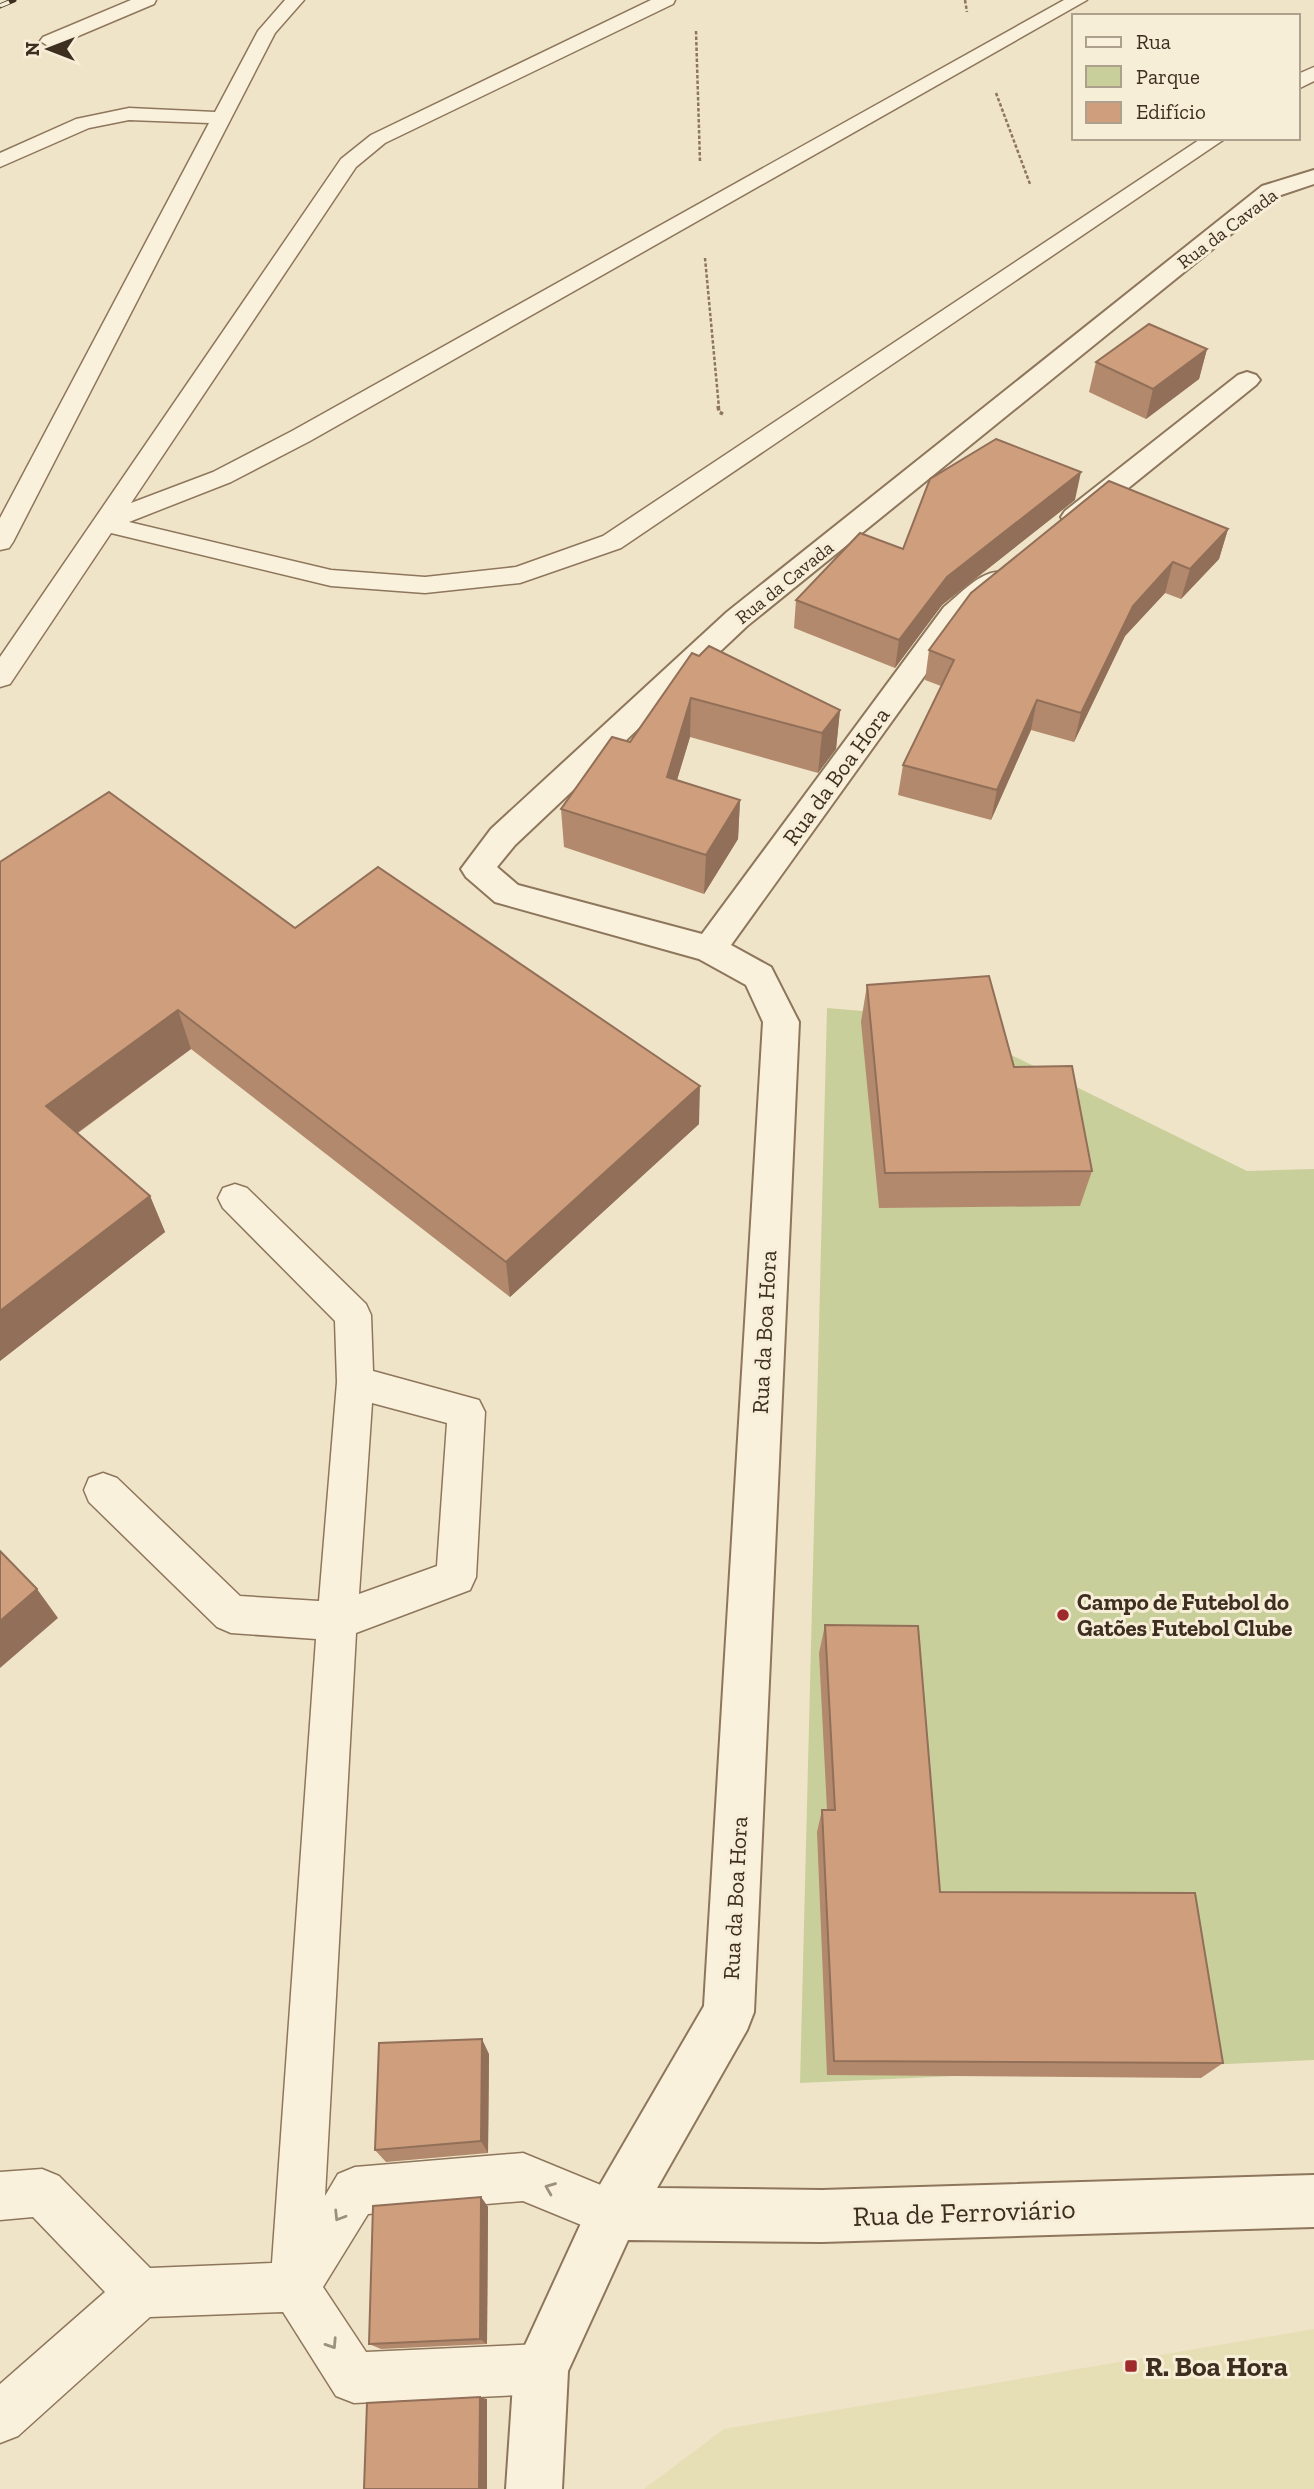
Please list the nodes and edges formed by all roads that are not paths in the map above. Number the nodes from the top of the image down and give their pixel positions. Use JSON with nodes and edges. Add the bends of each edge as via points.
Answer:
{"nodes":[{"id":1,"x":147,"y":0,"type":"edge"},
{"id":2,"x":295,"y":0,"type":"edge"},
{"id":3,"x":666,"y":0,"type":"edge"},
{"id":4,"x":1078,"y":0,"type":"edge"},
{"id":5,"x":50,"y":41,"type":"dead end"},
{"id":6,"x":222,"y":118,"type":"junction"},
{"id":7,"x":1213,"y":140,"type":"edge"},
{"id":8,"x":0,"y":160,"type":"edge"},
{"id":9,"x":1314,"y":177,"type":"edge"},
{"id":10,"x":1247,"y":380,"type":"dead end"},
{"id":11,"x":103,"y":523,"type":"junction"},
{"id":12,"x":1051,"y":536,"type":"edge"},
{"id":13,"x":0,"y":542,"type":"edge"},
{"id":14,"x":1019,"y":562,"type":"edge"},
{"id":15,"x":0,"y":678,"type":"edge"},
{"id":16,"x":710,"y":949,"type":"junction"},
{"id":17,"x":235,"y":1198,"type":"dead end"},
{"id":18,"x":355,"y":1382,"type":"junction"},
{"id":19,"x":103,"y":1490,"type":"dead end"},
{"id":20,"x":337,"y":1621,"type":"junction"},
{"id":21,"x":0,"y":2196,"type":"edge"},
{"id":22,"x":1314,"y":2201,"type":"edge"},
{"id":23,"x":613,"y":2214,"type":"junction"},
{"id":24,"x":295,"y":2287,"type":"junction"},
{"id":25,"x":140,"y":2292,"type":"junction"},
{"id":26,"x":541,"y":2369,"type":"junction"},
{"id":27,"x":0,"y":2418,"type":"edge"},
{"id":28,"x":534,"y":2489,"type":"edge"}],
"edges":[{"from":1,"to":5,"type":"lane"},
{"from":2,"to":6,"type":"lane","via":[[267,31]]},
{"from":3,"to":11,"type":"lane","via":[[378,139],[348,163]]},
{"from":4,"to":11,"type":"lane","via":[[301,436],[222,477]]},
{"from":6,"to":8,"type":"lane","via":[[129,114],[83,123]]},
{"from":6,"to":13,"type":"lane"},
{"from":7,"to":11,"type":"lane","via":[[612,542],[520,575],[425,585],[331,578]]},
{"from":9,"to":16,"type":"street","name":"Rua da Cavada","via":[[1270,191],[737,619],[503,836],[478,869],[507,894]]},
{"from":10,"to":12,"type":"street"},
{"from":11,"to":15,"type":"lane"},
{"from":14,"to":16,"type":"street","name":"Rua da Boa Hora","via":[[954,614]]},
{"from":16,"to":23,"type":"street","name":"Rua da Boa Hora","via":[[760,976],[780,1022],[729,2012]]},
{"from":17,"to":18,"type":"lane","via":[[354,1315]]},
{"from":18,"to":20,"type":"lane"},
{"from":18,"to":20,"type":"lane","via":[[466,1412],[456,1577]]},
{"from":19,"to":20,"type":"lane","via":[[231,1614]]},
{"from":20,"to":24,"type":"lane"},
{"from":21,"to":25,"type":"lane","via":[[42,2193]]},
{"from":22,"to":23,"type":"street","name":"Rua de Ferroviário","via":[[822,2216]]},
{"from":23,"to":24,"type":"lane","one_way":true,"via":[[523,2177],[355,2191]]},
{"from":23,"to":26,"type":"street","name":"Rua da Boa Hora"},
{"from":24,"to":25,"type":"lane"},
{"from":24,"to":26,"type":"lane","one_way":true,"via":[[354,2378]]},
{"from":25,"to":27,"type":"lane"},
{"from":26,"to":28,"type":"street","name":"Rua da Boa Hora"}]}
